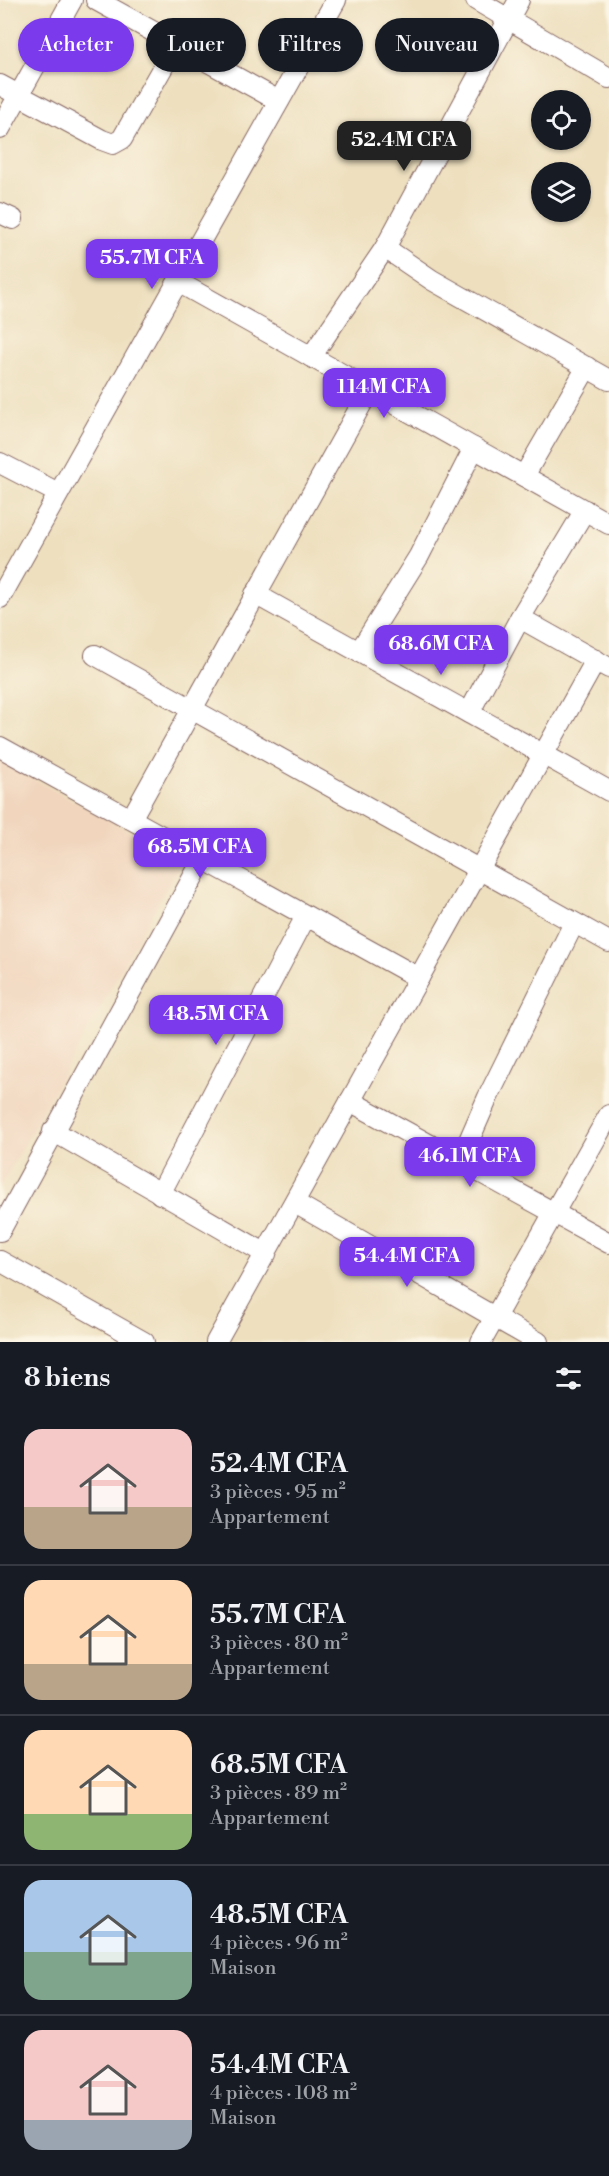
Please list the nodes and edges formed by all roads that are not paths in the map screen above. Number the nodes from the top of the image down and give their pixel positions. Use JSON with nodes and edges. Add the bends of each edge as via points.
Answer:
{"nodes":[{"id":1,"x":72,"y":0,"type":"edge"},
{"id":2,"x":96,"y":0,"type":"edge"},
{"id":3,"x":336,"y":0,"type":"edge"},
{"id":4,"x":476,"y":0,"type":"edge"},
{"id":5,"x":519,"y":0,"type":"edge"},
{"id":6,"x":509,"y":18,"type":"junction"},
{"id":7,"x":146,"y":28,"type":"edge"},
{"id":8,"x":160,"y":72,"type":"edge"},
{"id":9,"x":227,"y":72,"type":"edge"},
{"id":10,"x":609,"y":78,"type":"edge"},
{"id":11,"x":0,"y":85,"type":"edge"},
{"id":12,"x":19,"y":95,"type":"junction"},
{"id":13,"x":279,"y":101,"type":"junction"},
{"id":14,"x":0,"y":129,"type":"edge"},
{"id":15,"x":385,"y":248,"type":"junction"},
{"id":16,"x":178,"y":282,"type":"junction"},
{"id":17,"x":311,"y":357,"type":"junction"},
{"id":18,"x":587,"y":367,"type":"junction"},
{"id":19,"x":609,"y":380,"type":"edge"},
{"id":20,"x":370,"y":390,"type":"junction"},
{"id":21,"x":474,"y":448,"type":"junction"},
{"id":22,"x":0,"y":463,"type":"edge"},
{"id":23,"x":524,"y":476,"type":"junction"},
{"id":24,"x":58,"y":493,"type":"junction"},
{"id":25,"x":585,"y":510,"type":"junction"},
{"id":26,"x":609,"y":524,"type":"edge"},
{"id":27,"x":255,"y":594,"type":"junction"},
{"id":28,"x":0,"y":598,"type":"edge"},
{"id":29,"x":520,"y":618,"type":"junction"},
{"id":30,"x":359,"y":652,"type":"junction"},
{"id":31,"x":95,"y":655,"type":"dead end"},
{"id":32,"x":602,"y":664,"type":"edge"},
{"id":33,"x":191,"y":709,"type":"junction"},
{"id":34,"x":469,"y":713,"type":"junction"},
{"id":35,"x":0,"y":747,"type":"edge"},
{"id":36,"x":543,"y":754,"type":"junction"},
{"id":37,"x":609,"y":791,"type":"edge"},
{"id":38,"x":131,"y":819,"type":"junction"},
{"id":39,"x":203,"y":859,"type":"junction"},
{"id":40,"x":479,"y":870,"type":"junction"},
{"id":41,"x":306,"y":916,"type":"junction"},
{"id":42,"x":574,"y":923,"type":"junction"},
{"id":43,"x":609,"y":942,"type":"edge"},
{"id":44,"x":419,"y":978,"type":"junction"},
{"id":45,"x":350,"y":1101,"type":"junction"},
{"id":46,"x":609,"y":1115,"type":"edge"},
{"id":47,"x":53,"y":1131,"type":"junction"},
{"id":48,"x":460,"y":1161,"type":"junction"},
{"id":49,"x":160,"y":1194,"type":"junction"},
{"id":50,"x":295,"y":1203,"type":"junction"},
{"id":51,"x":554,"y":1213,"type":"junction"},
{"id":52,"x":0,"y":1231,"type":"edge"},
{"id":53,"x":609,"y":1243,"type":"edge"},
{"id":54,"x":266,"y":1254,"type":"junction"},
{"id":55,"x":0,"y":1261,"type":"edge"},
{"id":56,"x":495,"y":1317,"type":"junction"},
{"id":57,"x":144,"y":1342,"type":"edge"},
{"id":58,"x":216,"y":1342,"type":"edge"},
{"id":59,"x":481,"y":1342,"type":"edge"},
{"id":60,"x":538,"y":1342,"type":"edge"}],
"edges":[{"from":1,"to":12,"type":"street"},
{"from":2,"to":7,"type":"street"},
{"from":3,"to":13,"type":"street"},
{"from":4,"to":6,"type":"street"},
{"from":5,"to":6,"type":"street"},
{"from":6,"to":10,"type":"street"},
{"from":6,"to":15,"type":"street"},
{"from":8,"to":12,"type":"street","via":[[122,139],[113,144]]},
{"from":9,"to":13,"type":"street"},
{"from":11,"to":12,"type":"street"},
{"from":12,"to":14,"type":"street"},
{"from":13,"to":16,"type":"street"},
{"from":15,"to":17,"type":"street"},
{"from":15,"to":18,"type":"street","via":[[432,280]]},
{"from":16,"to":17,"type":"street"},
{"from":16,"to":24,"type":"street"},
{"from":17,"to":20,"type":"street"},
{"from":18,"to":19,"type":"street"},
{"from":18,"to":23,"type":"street"},
{"from":20,"to":21,"type":"street"},
{"from":20,"to":27,"type":"street"},
{"from":21,"to":23,"type":"street"},
{"from":21,"to":30,"type":"street","via":[[419,556]]},
{"from":22,"to":24,"type":"street"},
{"from":23,"to":25,"type":"street"},
{"from":24,"to":28,"type":"street"},
{"from":25,"to":26,"type":"street"},
{"from":25,"to":29,"type":"street"},
{"from":27,"to":30,"type":"street"},
{"from":27,"to":33,"type":"street"},
{"from":29,"to":32,"type":"street"},
{"from":29,"to":34,"type":"street"},
{"from":30,"to":34,"type":"street"},
{"from":31,"to":33,"type":"street"},
{"from":32,"to":36,"type":"street"},
{"from":33,"to":38,"type":"street"},
{"from":33,"to":40,"type":"street"},
{"from":34,"to":36,"type":"street"},
{"from":35,"to":38,"type":"street"},
{"from":36,"to":37,"type":"street"},
{"from":36,"to":40,"type":"street"},
{"from":38,"to":39,"type":"street"},
{"from":39,"to":41,"type":"street"},
{"from":39,"to":47,"type":"street"},
{"from":40,"to":42,"type":"street"},
{"from":40,"to":44,"type":"street"},
{"from":41,"to":44,"type":"street"},
{"from":41,"to":49,"type":"street"},
{"from":42,"to":43,"type":"street"},
{"from":42,"to":48,"type":"street"},
{"from":44,"to":45,"type":"street"},
{"from":45,"to":48,"type":"street"},
{"from":45,"to":50,"type":"street"},
{"from":46,"to":51,"type":"street"},
{"from":47,"to":49,"type":"street"},
{"from":47,"to":52,"type":"street"},
{"from":48,"to":51,"type":"street"},
{"from":49,"to":54,"type":"street"},
{"from":50,"to":54,"type":"street"},
{"from":50,"to":56,"type":"street"},
{"from":51,"to":53,"type":"street"},
{"from":51,"to":56,"type":"street"},
{"from":54,"to":58,"type":"street"},
{"from":55,"to":57,"type":"street"},
{"from":56,"to":59,"type":"street"},
{"from":56,"to":60,"type":"street"}]}
